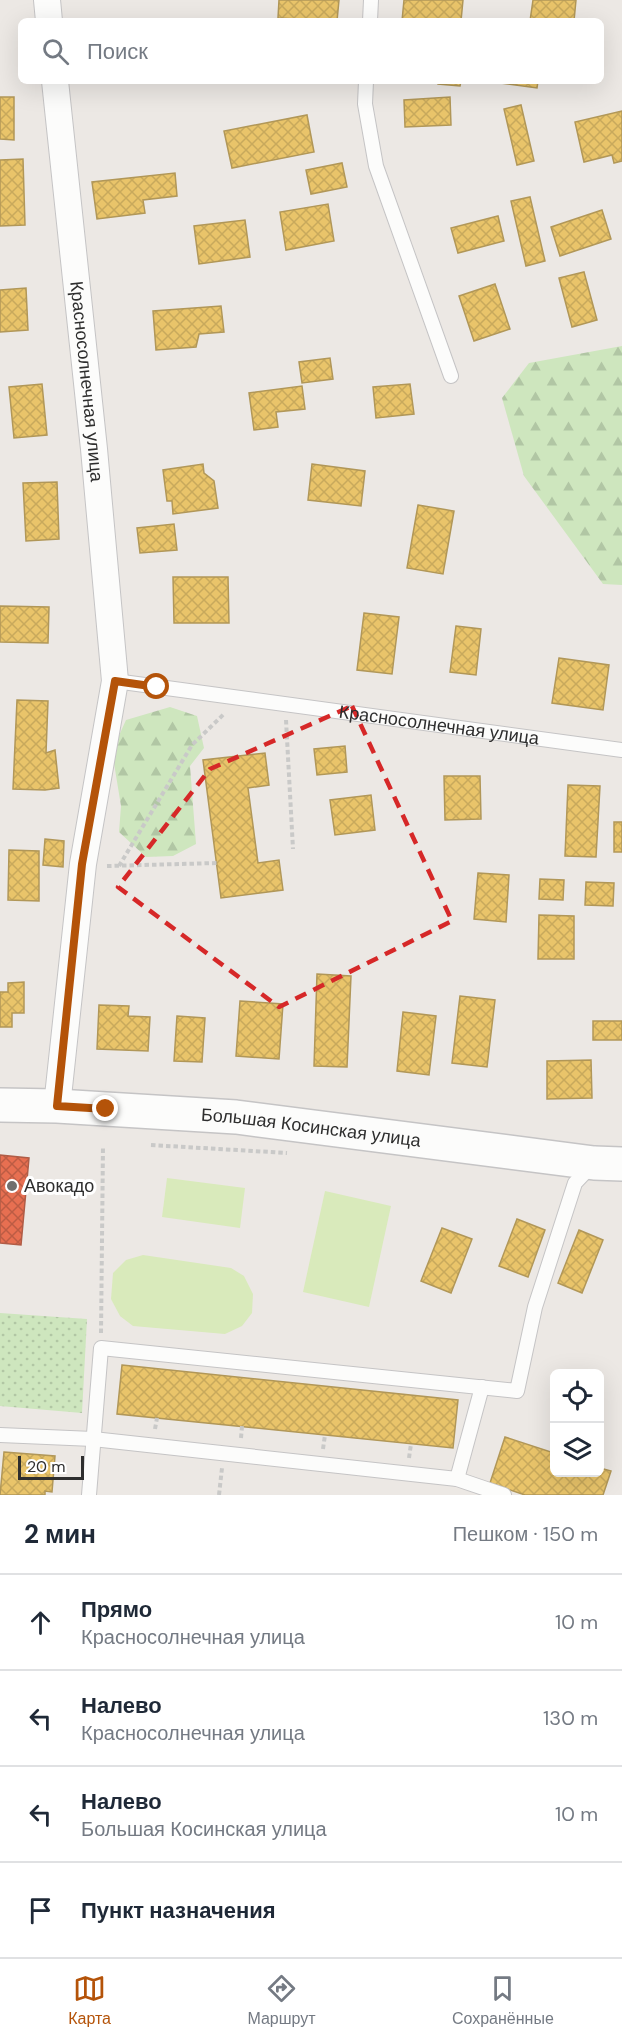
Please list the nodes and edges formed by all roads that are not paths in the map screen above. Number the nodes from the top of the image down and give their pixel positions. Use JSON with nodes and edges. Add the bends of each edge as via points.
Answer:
{"nodes":[{"id":1,"x":47,"y":0,"type":"edge"},
{"id":2,"x":371,"y":0,"type":"edge"},
{"id":3,"x":49,"y":18,"type":"edge"},
{"id":4,"x":370,"y":18,"type":"edge"},
{"id":5,"x":55,"y":84,"type":"edge"},
{"id":6,"x":366,"y":84,"type":"edge"},
{"id":7,"x":451,"y":376,"type":"dead end"},
{"id":8,"x":115,"y":681,"type":"junction"},
{"id":9,"x":622,"y":750,"type":"edge"},
{"id":10,"x":0,"y":1105,"type":"edge"},
{"id":11,"x":57,"y":1106,"type":"junction"},
{"id":12,"x":608,"y":1163,"type":"edge"},
{"id":13,"x":482,"y":1387,"type":"junction"},
{"id":14,"x":0,"y":1435,"type":"edge"},
{"id":15,"x":93,"y":1439,"type":"junction"},
{"id":16,"x":458,"y":1479,"type":"junction"},
{"id":17,"x":89,"y":1495,"type":"edge"},
{"id":18,"x":504,"y":1495,"type":"edge"}],
"edges":[{"from":1,"to":3,"type":"street"},
{"from":2,"to":4,"type":"lane"},
{"from":5,"to":8,"type":"street","name":"Красносолнечная улица"},
{"from":6,"to":7,"type":"lane","via":[[365,104],[376,166]]},
{"from":8,"to":9,"type":"lane","name":"Красносолнечная улица"},
{"from":8,"to":11,"type":"street","name":"Красносолнечная улица","via":[[82,864]]},
{"from":10,"to":11,"type":"street","name":"Большая Косинская улица"},
{"from":11,"to":12,"type":"street","name":"Большая Косинская улица","via":[[236,1117]]},
{"from":12,"to":13,"type":"lane","via":[[575,1183],[535,1307],[517,1391]]},
{"from":13,"to":15,"type":"lane","via":[[101,1348]]},
{"from":13,"to":16,"type":"lane"},
{"from":14,"to":15,"type":"lane"},
{"from":15,"to":16,"type":"lane"},
{"from":15,"to":17,"type":"lane"},
{"from":16,"to":18,"type":"lane"}]}
